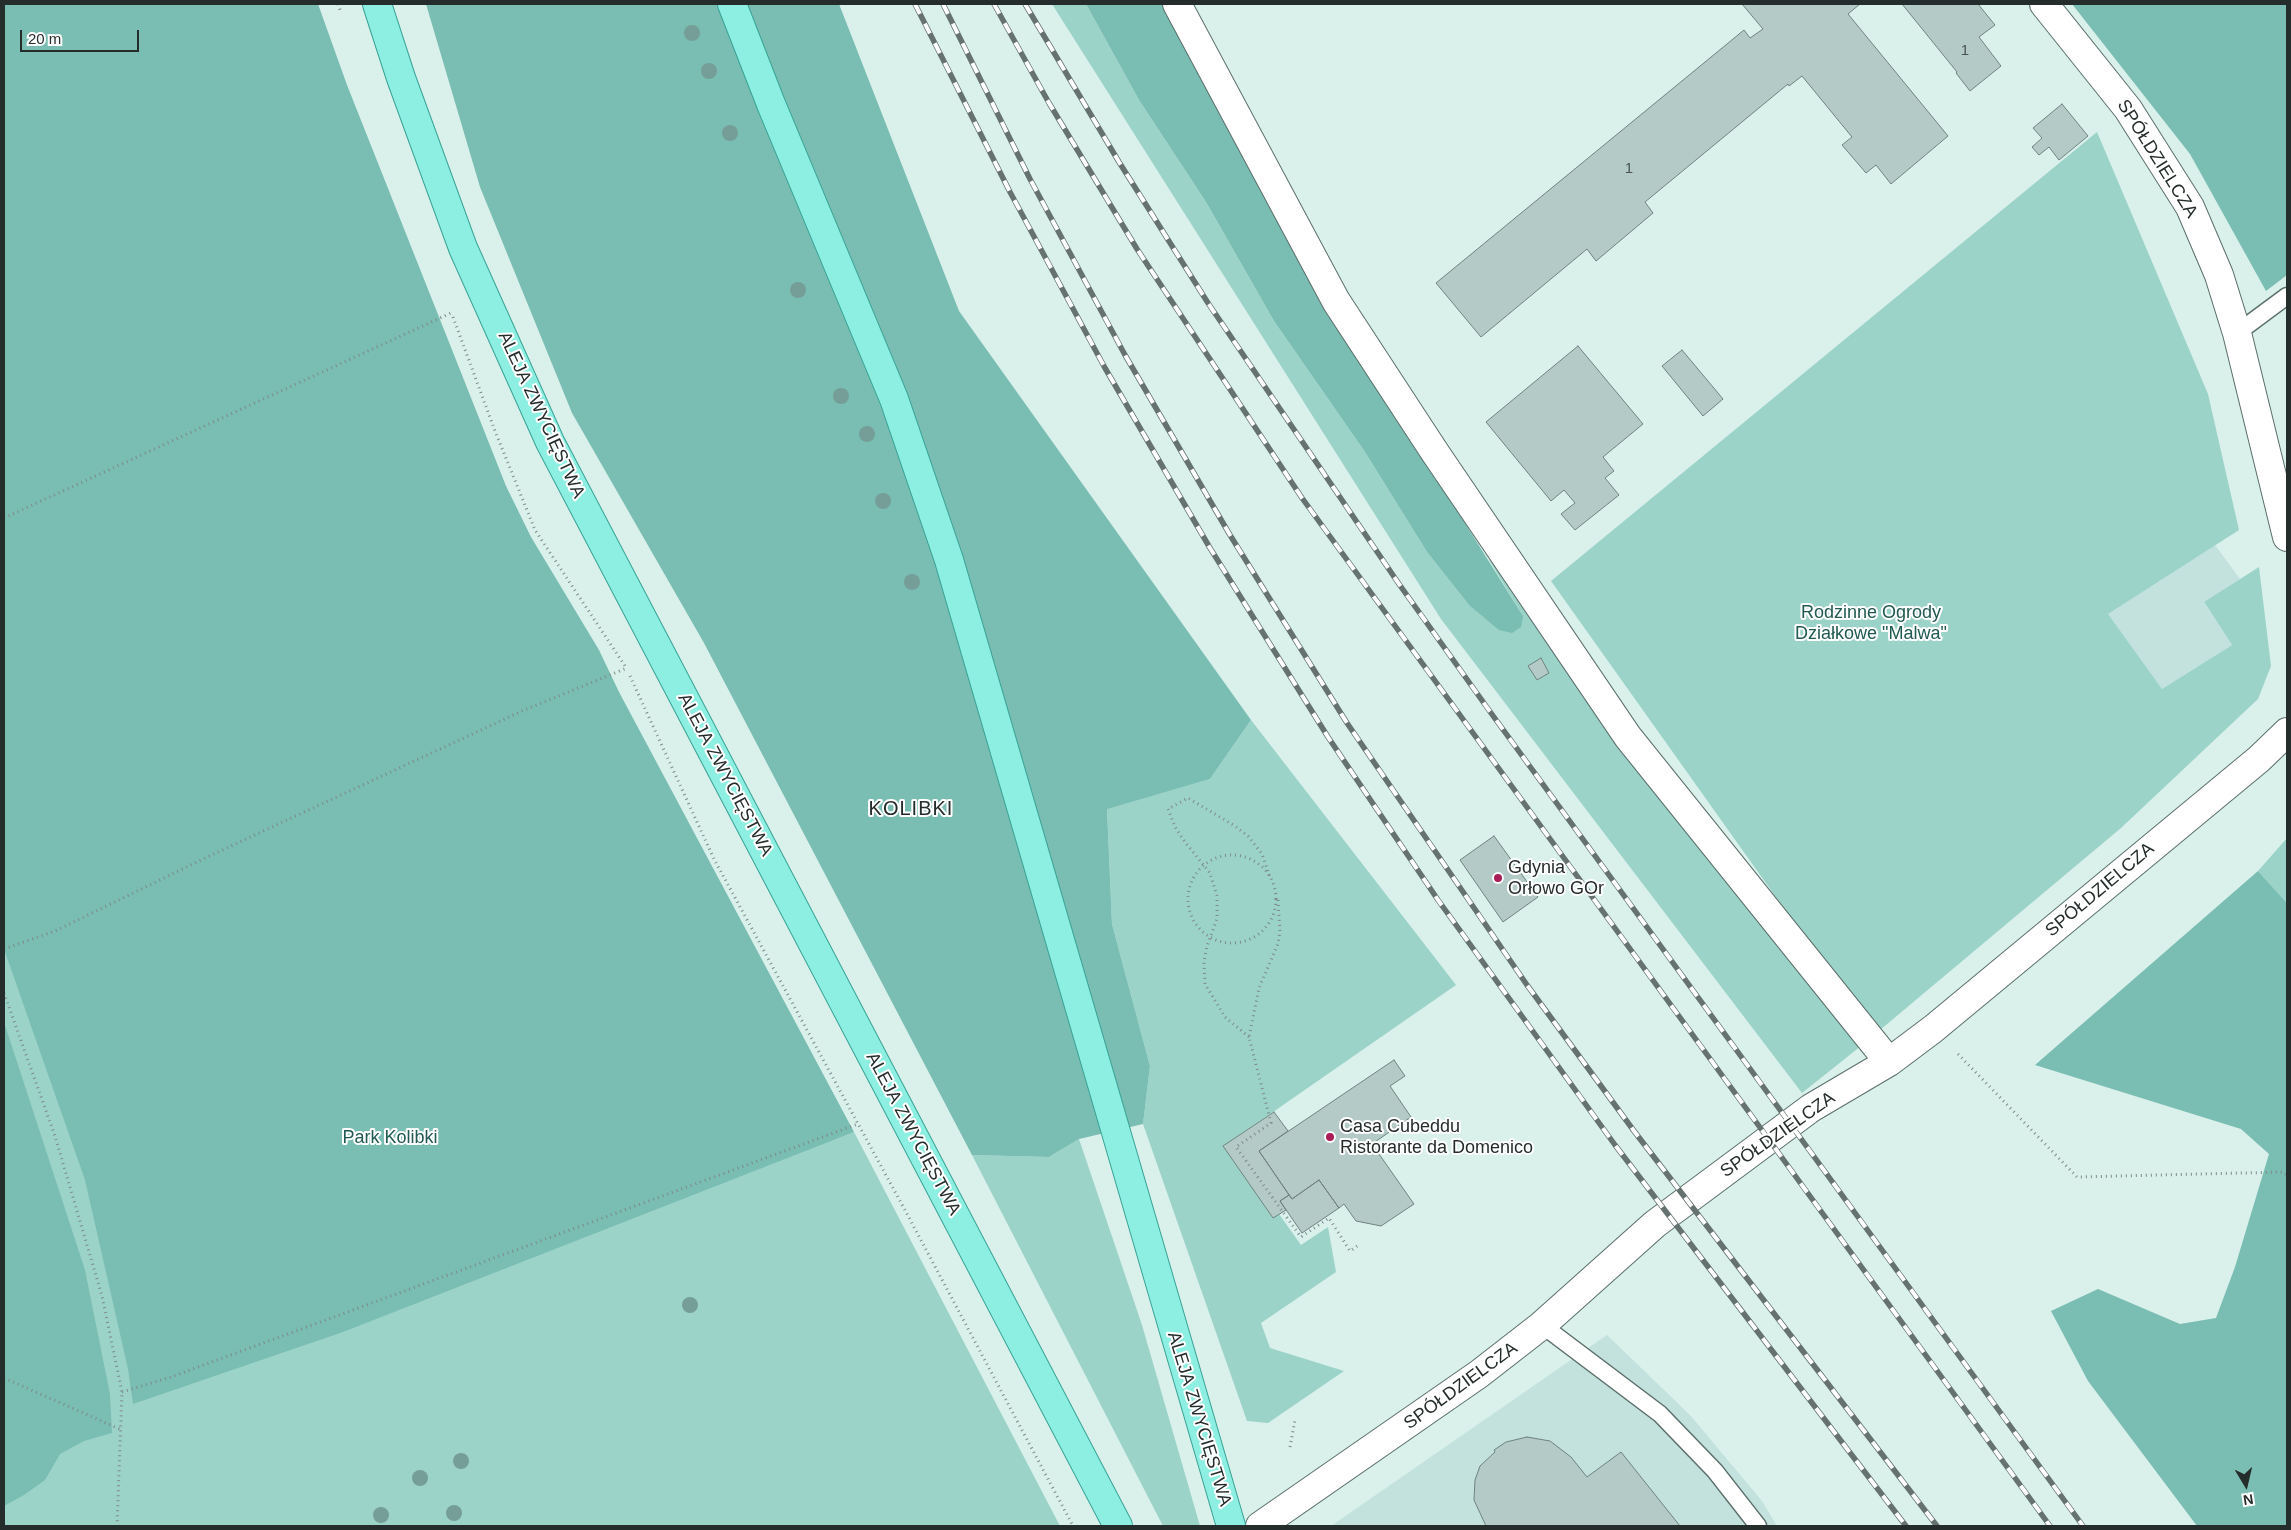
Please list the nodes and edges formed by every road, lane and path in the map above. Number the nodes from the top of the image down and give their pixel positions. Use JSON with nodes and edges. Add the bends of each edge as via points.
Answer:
{"nodes":[{"id":1,"x":377,"y":4,"type":"edge"},
{"id":2,"x":732,"y":4,"type":"edge"},
{"id":3,"x":1177,"y":4,"type":"edge"},
{"id":4,"x":2044,"y":4,"type":"edge"},
{"id":5,"x":2287,"y":296,"type":"edge"},
{"id":6,"x":452,"y":313,"type":"dead end"},
{"id":7,"x":2237,"y":333,"type":"junction"},
{"id":8,"x":4,"y":518,"type":"edge"},
{"id":9,"x":2287,"y":537,"type":"edge"},
{"id":10,"x":2287,"y":732,"type":"edge"},
{"id":11,"x":1204,"y":866,"type":"junction"},
{"id":12,"x":1270,"y":877,"type":"junction"},
{"id":13,"x":1278,"y":900,"type":"junction"},
{"id":14,"x":1211,"y":938,"type":"junction"},
{"id":15,"x":4,"y":949,"type":"edge"},
{"id":16,"x":4,"y":993,"type":"edge"},
{"id":17,"x":1933,"y":1029,"type":"junction"},
{"id":18,"x":1249,"y":1037,"type":"junction"},
{"id":19,"x":1889,"y":1062,"type":"junction"},
{"id":20,"x":858,"y":1124,"type":"junction"},
{"id":21,"x":2287,"y":1175,"type":"edge"},
{"id":22,"x":1360,"y":1244,"type":"dead end"},
{"id":23,"x":1542,"y":1325,"type":"junction"},
{"id":24,"x":4,"y":1378,"type":"edge"},
{"id":25,"x":122,"y":1392,"type":"junction"},
{"id":26,"x":1295,"y":1420,"type":"dead end"},
{"id":27,"x":122,"y":1430,"type":"junction"},
{"id":28,"x":1290,"y":1447,"type":"dead end"},
{"id":29,"x":117,"y":1526,"type":"edge"},
{"id":30,"x":1073,"y":1526,"type":"edge"},
{"id":31,"x":1118,"y":1526,"type":"edge"},
{"id":32,"x":1231,"y":1526,"type":"edge"},
{"id":33,"x":1260,"y":1526,"type":"edge"},
{"id":34,"x":1758,"y":1526,"type":"edge"}],
"edges":[{"from":1,"to":31,"type":"main road","name":"ALEJA ZWYCIĘSTWA","via":[[464,248],[550,442]]},
{"from":2,"to":32,"type":"main road","name":"ALEJA ZWYCIĘSTWA","via":[[894,398],[950,560]]},
{"from":3,"to":19,"type":"street","via":[[1336,301],[1434,451],[1628,737]]},
{"from":4,"to":7,"type":"street","name":"SPÓŁDZIELCZA","via":[[2128,109],[2190,207],[2219,275]]},
{"from":5,"to":7,"type":"lane"},
{"from":6,"to":8,"type":"path"},
{"from":7,"to":9,"type":"street","name":"SPÓŁDZIELCZA"},
{"from":10,"to":17,"type":"street","name":"SPÓŁDZIELCZA","via":[[2259,759]]},
{"from":11,"to":12,"type":"path","via":[[1213,859],[1231,854],[1249,858],[1264,868]]},
{"from":11,"to":12,"type":"path","via":[[1185,842],[1168,809],[1188,798],[1248,836],[1262,854]]},
{"from":11,"to":14,"type":"path","via":[[1218,896],[1217,919]]},
{"from":11,"to":14,"type":"path","via":[[1190,885],[1188,902],[1192,918]]},
{"from":12,"to":13,"type":"path"},
{"from":13,"to":14,"type":"path","via":[[1274,917],[1264,931],[1249,940],[1232,944]]},
{"from":13,"to":18,"type":"path","via":[[1278,944],[1259,988]]},
{"from":14,"to":18,"type":"path","via":[[1204,962],[1205,984],[1225,1017]]},
{"from":15,"to":20,"type":"path","via":[[55,931],[522,710],[626,668],[714,859]]},
{"from":16,"to":25,"type":"path","via":[[84,1233],[102,1296]]},
{"from":17,"to":19,"type":"street","name":"SPÓŁDZIELCZA"},
{"from":17,"to":21,"type":"path","via":[[2077,1177],[2283,1172]]},
{"from":18,"to":22,"type":"path","via":[[1271,1123],[1236,1147],[1301,1237],[1329,1218],[1350,1251]]},
{"from":19,"to":23,"type":"street","name":"SPÓŁDZIELCZA","via":[[1812,1108],[1656,1224]]},
{"from":20,"to":25,"type":"path"},
{"from":20,"to":30,"type":"path"},
{"from":23,"to":33,"type":"street","name":"SPÓŁDZIELCZA","via":[[1409,1424]]},
{"from":23,"to":34,"type":"lane","via":[[1660,1414],[1715,1471]]},
{"from":24,"to":27,"type":"path"},
{"from":25,"to":27,"type":"path"},
{"from":26,"to":28,"type":"path"},
{"from":27,"to":29,"type":"path"}]}
